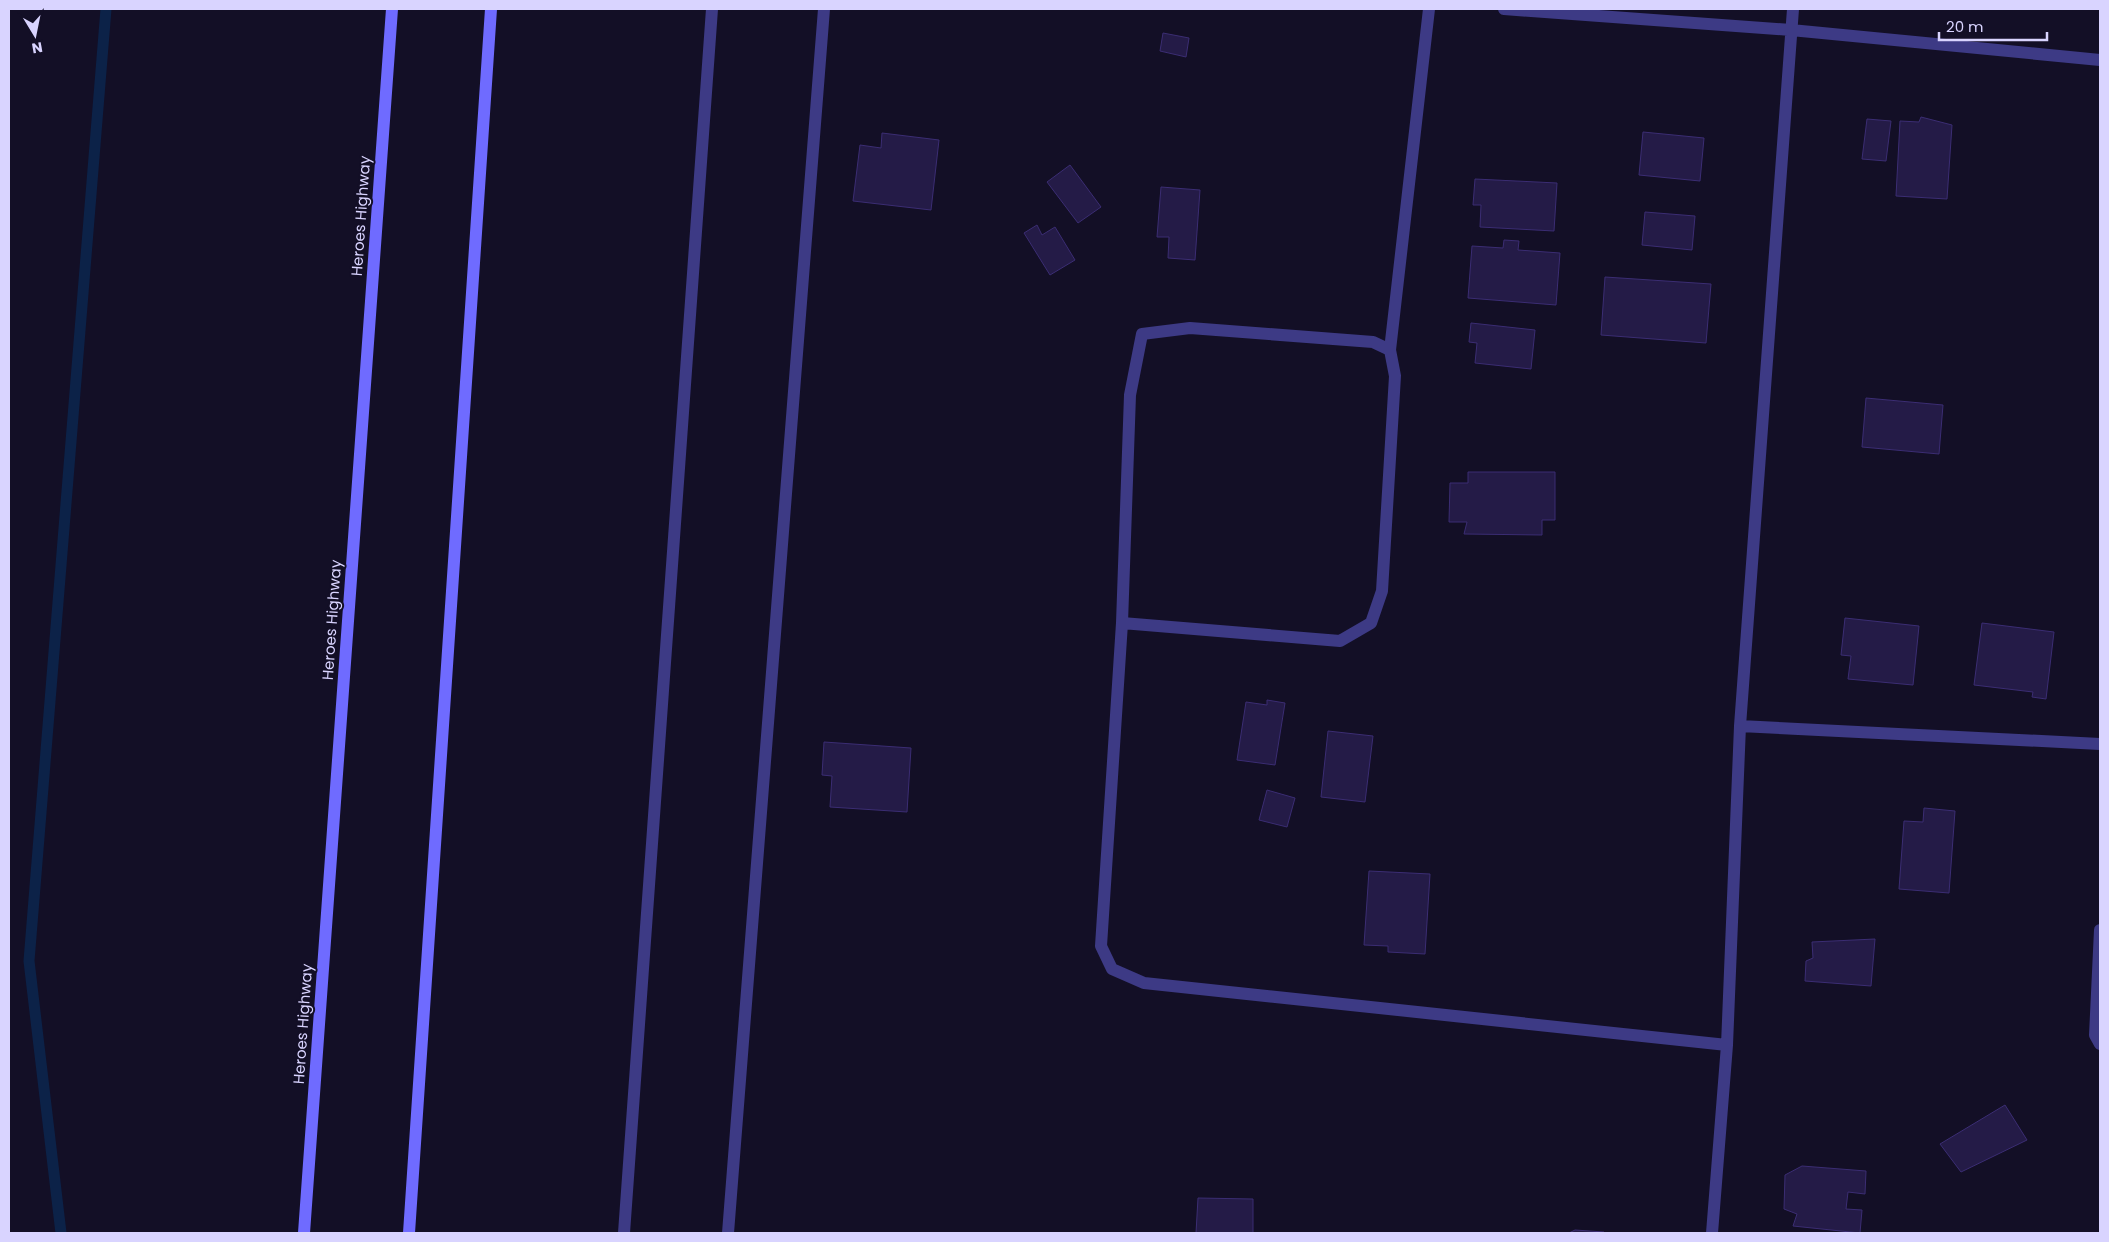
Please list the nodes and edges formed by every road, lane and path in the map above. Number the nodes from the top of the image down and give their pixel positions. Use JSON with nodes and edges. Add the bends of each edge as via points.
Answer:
{"nodes":[{"id":1,"x":392,"y":9,"type":"edge"},
{"id":2,"x":491,"y":9,"type":"edge"},
{"id":3,"x":712,"y":9,"type":"edge"},
{"id":4,"x":824,"y":9,"type":"edge"},
{"id":5,"x":1429,"y":9,"type":"edge"},
{"id":6,"x":1504,"y":9,"type":"edge"},
{"id":7,"x":1793,"y":9,"type":"edge"},
{"id":8,"x":1791,"y":30,"type":"junction"},
{"id":9,"x":2100,"y":60,"type":"edge"},
{"id":10,"x":1390,"y":350,"type":"junction"},
{"id":11,"x":1122,"y":623,"type":"junction"},
{"id":12,"x":1740,"y":726,"type":"junction"},
{"id":13,"x":2100,"y":744,"type":"edge"},
{"id":14,"x":2100,"y":930,"type":"edge"},
{"id":15,"x":2100,"y":1044,"type":"edge"},
{"id":16,"x":1727,"y":1045,"type":"junction"},
{"id":17,"x":304,"y":1233,"type":"edge"},
{"id":18,"x":409,"y":1233,"type":"edge"},
{"id":19,"x":624,"y":1233,"type":"edge"},
{"id":20,"x":728,"y":1233,"type":"edge"},
{"id":21,"x":1712,"y":1233,"type":"edge"}],
"edges":[{"from":1,"to":17,"type":"main road","name":"Heroes Highway"},
{"from":2,"to":18,"type":"main road"},
{"from":3,"to":19,"type":"street"},
{"from":4,"to":20,"type":"street"},
{"from":5,"to":10,"type":"street"},
{"from":6,"to":8,"type":"street"},
{"from":7,"to":8,"type":"street"},
{"from":8,"to":9,"type":"street"},
{"from":8,"to":12,"type":"street"},
{"from":10,"to":11,"type":"street","via":[[1395,376],[1382,591],[1371,623],[1340,641]]},
{"from":10,"to":11,"type":"street","via":[[1373,342],[1190,328],[1142,334],[1130,395]]},
{"from":11,"to":16,"type":"street","via":[[1101,946],[1112,969],[1144,983]]},
{"from":12,"to":13,"type":"street"},
{"from":12,"to":16,"type":"street"},
{"from":14,"to":15,"type":"street","via":[[2095,1035]]},
{"from":16,"to":21,"type":"street"}]}
